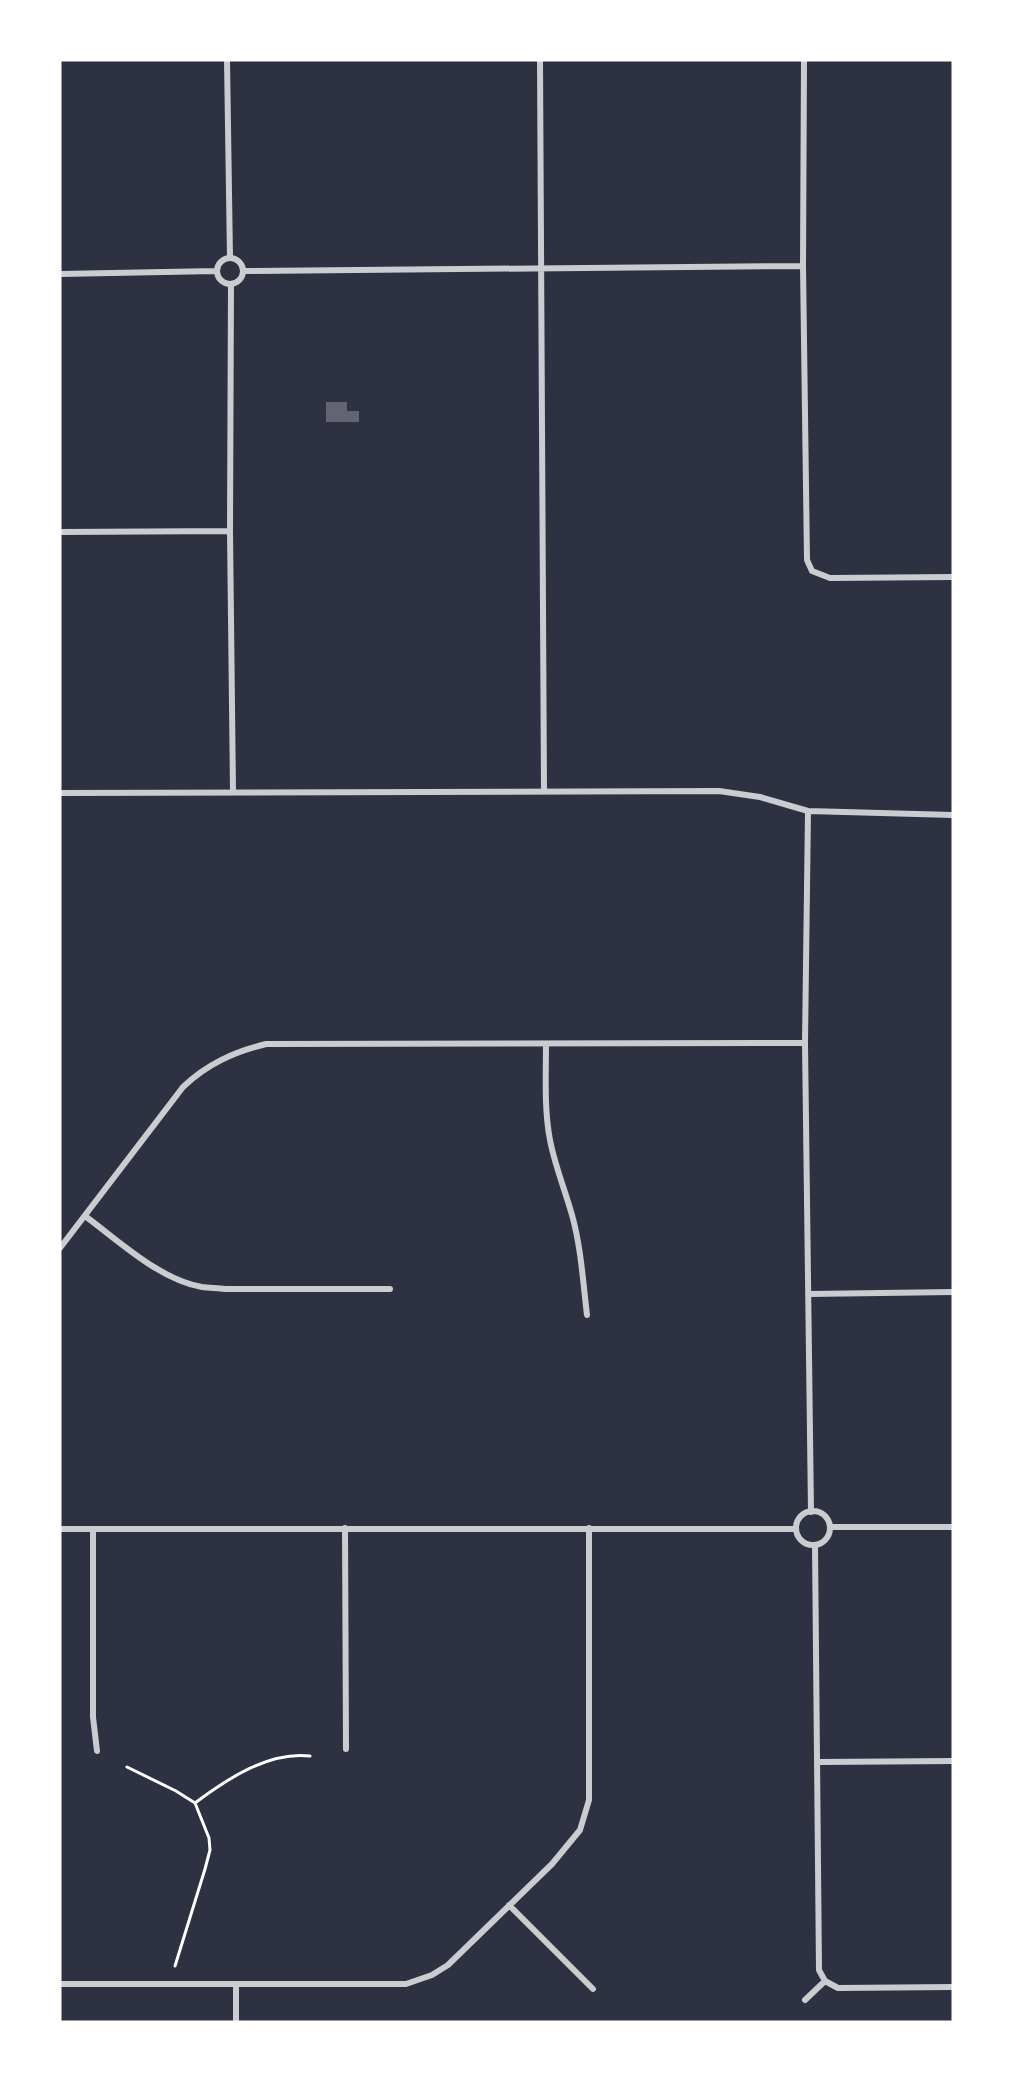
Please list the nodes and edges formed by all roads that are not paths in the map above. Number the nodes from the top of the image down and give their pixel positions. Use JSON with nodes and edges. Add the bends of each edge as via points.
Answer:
{"nodes":[{"id":1,"x":227,"y":60,"type":"edge"},
{"id":2,"x":540,"y":60,"type":"edge"},
{"id":3,"x":804,"y":60,"type":"edge"},
{"id":4,"x":230,"y":258,"type":"junction"},
{"id":5,"x":803,"y":266,"type":"junction"},
{"id":6,"x":540,"y":269,"type":"junction"},
{"id":7,"x":216,"y":271,"type":"junction"},
{"id":8,"x":243,"y":271,"type":"junction"},
{"id":9,"x":60,"y":274,"type":"edge"},
{"id":10,"x":231,"y":284,"type":"junction"},
{"id":11,"x":230,"y":531,"type":"junction"},
{"id":12,"x":60,"y":532,"type":"edge"},
{"id":13,"x":953,"y":577,"type":"edge"},
{"id":14,"x":544,"y":791,"type":"junction"},
{"id":15,"x":233,"y":792,"type":"junction"},
{"id":16,"x":60,"y":793,"type":"edge"},
{"id":17,"x":808,"y":811,"type":"junction"},
{"id":18,"x":953,"y":815,"type":"edge"},
{"id":19,"x":805,"y":1043,"type":"junction"},
{"id":20,"x":546,"y":1044,"type":"junction"},
{"id":21,"x":85,"y":1216,"type":"junction"},
{"id":22,"x":60,"y":1248,"type":"edge"},
{"id":23,"x":390,"y":1289,"type":"dead end"},
{"id":24,"x":953,"y":1292,"type":"edge"},
{"id":25,"x":809,"y":1294,"type":"junction"},
{"id":26,"x":587,"y":1316,"type":"dead end"},
{"id":27,"x":811,"y":1512,"type":"junction"},
{"id":28,"x":830,"y":1527,"type":"junction"},
{"id":29,"x":953,"y":1527,"type":"edge"},
{"id":30,"x":345,"y":1528,"type":"junction"},
{"id":31,"x":589,"y":1528,"type":"junction"},
{"id":32,"x":60,"y":1529,"type":"edge"},
{"id":33,"x":796,"y":1529,"type":"junction"},
{"id":34,"x":93,"y":1530,"type":"junction"},
{"id":35,"x":814,"y":1545,"type":"junction"},
{"id":36,"x":346,"y":1749,"type":"dead end"},
{"id":37,"x":97,"y":1751,"type":"dead end"},
{"id":38,"x":953,"y":1761,"type":"edge"},
{"id":39,"x":818,"y":1762,"type":"junction"},
{"id":40,"x":509,"y":1905,"type":"junction"},
{"id":41,"x":825,"y":1981,"type":"junction"},
{"id":42,"x":60,"y":1984,"type":"edge"},
{"id":43,"x":236,"y":1985,"type":"junction"},
{"id":44,"x":953,"y":1988,"type":"edge"},
{"id":45,"x":593,"y":1989,"type":"dead end"},
{"id":46,"x":805,"y":2000,"type":"dead end"},
{"id":47,"x":236,"y":2022,"type":"edge"}],
"edges":[{"from":1,"to":4,"type":"street"},
{"from":2,"to":6,"type":"street"},
{"from":3,"to":5,"type":"street"},
{"from":4,"to":7,"type":"street","via":[[220,261]]},
{"from":4,"to":8,"type":"street","via":[[238,260]]},
{"from":5,"to":6,"type":"street"},
{"from":5,"to":13,"type":"street","via":[[806,549],[812,571],[830,578]]},
{"from":6,"to":8,"type":"street"},
{"from":6,"to":14,"type":"street"},
{"from":7,"to":9,"type":"street"},
{"from":7,"to":10,"type":"street","via":[[222,282]]},
{"from":8,"to":10,"type":"street","via":[[238,281]]},
{"from":10,"to":11,"type":"street"},
{"from":11,"to":12,"type":"street"},
{"from":11,"to":15,"type":"street"},
{"from":14,"to":15,"type":"street"},
{"from":14,"to":17,"type":"street","via":[[719,791],[760,797]]},
{"from":15,"to":16,"type":"street"},
{"from":17,"to":18,"type":"street"},
{"from":17,"to":19,"type":"street"},
{"from":19,"to":20,"type":"street"},
{"from":19,"to":25,"type":"street"},
{"from":20,"to":21,"type":"street","via":[[266,1044],[243,1050],[195,1075],[183,1087]]},
{"from":20,"to":26,"type":"street","via":[[549,1138],[573,1217]]},
{"from":21,"to":22,"type":"street"},
{"from":21,"to":23,"type":"street","via":[[155,1267],[201,1287]]},
{"from":24,"to":25,"type":"street"},
{"from":25,"to":27,"type":"street"},
{"from":27,"to":28,"type":"street","via":[[822,1514]]},
{"from":27,"to":33,"type":"street","via":[[802,1515]]},
{"from":28,"to":29,"type":"street"},
{"from":28,"to":35,"type":"street","via":[[824,1541]]},
{"from":30,"to":31,"type":"street"},
{"from":30,"to":34,"type":"street"},
{"from":30,"to":36,"type":"street"},
{"from":31,"to":33,"type":"street"},
{"from":31,"to":40,"type":"street","via":[[589,1800],[580,1830],[552,1864]]},
{"from":32,"to":34,"type":"street"},
{"from":33,"to":35,"type":"street","via":[[800,1539]]},
{"from":34,"to":37,"type":"street","via":[[93,1717]]},
{"from":35,"to":39,"type":"street"},
{"from":38,"to":39,"type":"street"},
{"from":39,"to":41,"type":"street","via":[[819,1970]]},
{"from":40,"to":43,"type":"street","via":[[448,1965],[406,1984]]},
{"from":40,"to":45,"type":"street"},
{"from":41,"to":44,"type":"street","via":[[838,1988]]},
{"from":41,"to":46,"type":"street"},
{"from":42,"to":43,"type":"street"},
{"from":43,"to":47,"type":"street"}]}
